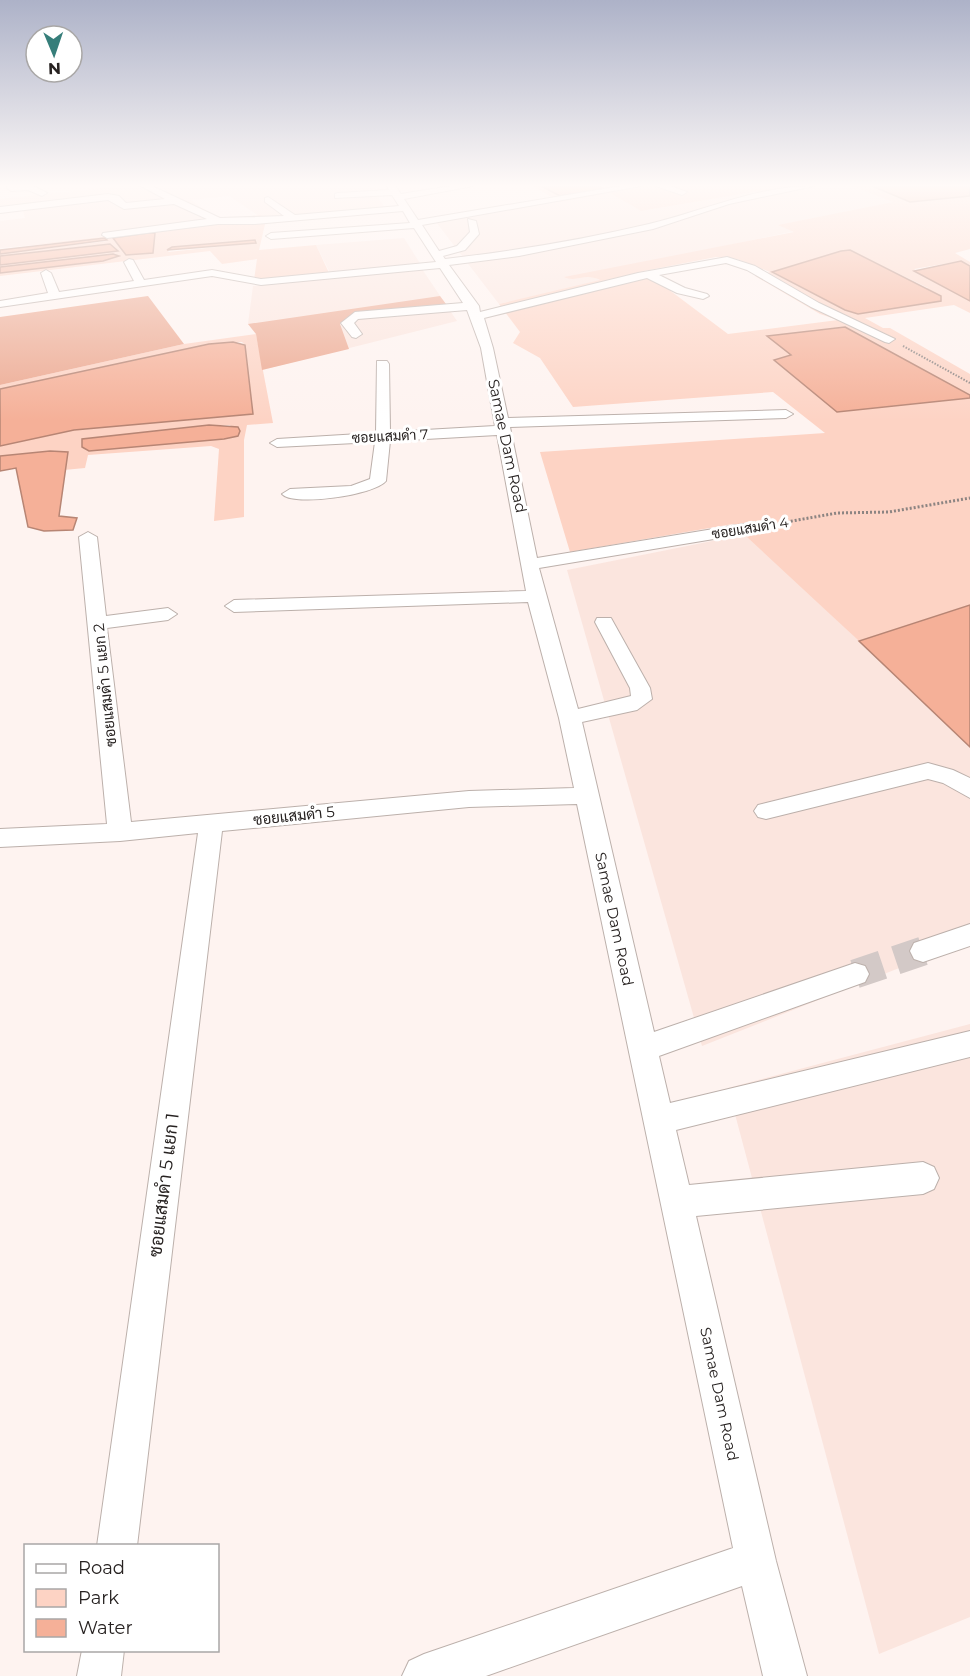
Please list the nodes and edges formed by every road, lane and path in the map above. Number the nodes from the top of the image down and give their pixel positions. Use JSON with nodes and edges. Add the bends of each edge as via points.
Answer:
{"nodes":[{"id":1,"x":130,"y":264,"type":"edge"},
{"id":2,"x":413,"y":264,"type":"edge"},
{"id":3,"x":443,"y":264,"type":"edge"},
{"id":4,"x":700,"y":264,"type":"edge"},
{"id":5,"x":742,"y":264,"type":"edge"},
{"id":6,"x":46,"y":273,"type":"dead end"},
{"id":7,"x":648,"y":274,"type":"junction"},
{"id":8,"x":455,"y":280,"type":"junction"},
{"id":9,"x":436,"y":282,"type":"dead end"},
{"id":10,"x":141,"y":284,"type":"junction"},
{"id":11,"x":55,"y":296,"type":"junction"},
{"id":12,"x":703,"y":296,"type":"dead end"},
{"id":13,"x":0,"y":304,"type":"edge"},
{"id":14,"x":475,"y":311,"type":"junction"},
{"id":15,"x":356,"y":334,"type":"dead end"},
{"id":16,"x":889,"y":339,"type":"joint"},
{"id":17,"x":382,"y":364,"type":"dead end"},
{"id":18,"x":970,"y":383,"type":"edge"},
{"id":19,"x":786,"y":414,"type":"dead end"},
{"id":20,"x":502,"y":427,"type":"junction"},
{"id":21,"x":383,"y":437,"type":"junction"},
{"id":22,"x":278,"y":443,"type":"dead end"},
{"id":23,"x":290,"y":494,"type":"dead end"},
{"id":24,"x":970,"y":498,"type":"edge"},
{"id":25,"x":756,"y":527,"type":"joint"},
{"id":26,"x":88,"y":537,"type":"dead end"},
{"id":27,"x":531,"y":564,"type":"junction"},
{"id":28,"x":536,"y":596,"type":"junction"},
{"id":29,"x":234,"y":606,"type":"dead end"},
{"id":30,"x":168,"y":614,"type":"dead end"},
{"id":31,"x":604,"y":622,"type":"dead end"},
{"id":32,"x":99,"y":623,"type":"junction"},
{"id":33,"x":570,"y":718,"type":"junction"},
{"id":34,"x":970,"y":790,"type":"edge"},
{"id":35,"x":587,"y":796,"type":"junction"},
{"id":36,"x":766,"y":812,"type":"dead end"},
{"id":37,"x":211,"y":825,"type":"junction"},
{"id":38,"x":120,"y":832,"type":"junction"},
{"id":39,"x":0,"y":837,"type":"edge"},
{"id":40,"x":970,"y":934,"type":"edge"},
{"id":41,"x":923,"y":951,"type":"tunnel mouth"},
{"id":42,"x":855,"y":974,"type":"tunnel mouth"},
{"id":43,"x":970,"y":1044,"type":"edge"},
{"id":44,"x":643,"y":1049,"type":"junction"},
{"id":45,"x":658,"y":1120,"type":"junction"},
{"id":46,"x":923,"y":1178,"type":"dead end"},
{"id":47,"x":676,"y":1202,"type":"junction"},
{"id":48,"x":117,"y":1544,"type":"edge"},
{"id":49,"x":756,"y":1561,"type":"junction"},
{"id":50,"x":103,"y":1652,"type":"edge"},
{"id":51,"x":99,"y":1676,"type":"edge"},
{"id":52,"x":424,"y":1676,"type":"edge"},
{"id":53,"x":784,"y":1676,"type":"edge"}],
"edges":[{"from":1,"to":10,"type":"street"},
{"from":2,"to":10,"type":"street","via":[[261,282],[212,268]]},
{"from":3,"to":8,"type":"street","name":"Samae Dam Road"},
{"from":4,"to":7,"type":"street"},
{"from":5,"to":16,"type":"street","via":[[815,305]]},
{"from":6,"to":11,"type":"street"},
{"from":7,"to":12,"type":"street","via":[[681,291]]},
{"from":7,"to":14,"type":"street"},
{"from":8,"to":9,"type":"street"},
{"from":8,"to":14,"type":"street","name":"Samae Dam Road"},
{"from":10,"to":11,"type":"street"},
{"from":11,"to":13,"type":"street"},
{"from":14,"to":15,"type":"street","via":[[355,316],[347,323]]},
{"from":14,"to":20,"type":"street","name":"Samae Dam Road","via":[[487,348]]},
{"from":16,"to":18,"type":"path"},
{"from":17,"to":21,"type":"street"},
{"from":19,"to":20,"type":"street","name":"ซอยแสมดำ 7"},
{"from":20,"to":21,"type":"street","name":"ซอยแสมดำ 7"},
{"from":20,"to":27,"type":"street","name":"Samae Dam Road"},
{"from":21,"to":22,"type":"street","name":"ซอยแสมดำ 7"},
{"from":21,"to":23,"type":"street","via":[[375,485]]},
{"from":24,"to":25,"type":"path","name":"ซอยแสมดำ 4"},
{"from":25,"to":27,"type":"street","name":"ซอยแสมดำ 4"},
{"from":26,"to":32,"type":"street","name":"ซอยแสมดำ 5 แยก 2"},
{"from":27,"to":28,"type":"street","name":"Samae Dam Road"},
{"from":28,"to":29,"type":"street"},
{"from":28,"to":33,"type":"street","name":"Samae Dam Road"},
{"from":30,"to":32,"type":"street"},
{"from":31,"to":33,"type":"street","via":[[640,688],[642,699]]},
{"from":32,"to":38,"type":"street","name":"ซอยแสมดำ 5 แยก 2"},
{"from":33,"to":35,"type":"street","name":"Samae Dam Road"},
{"from":34,"to":36,"type":"street","via":[[960,781],[928,771]]},
{"from":35,"to":37,"type":"street","name":"ซอยแสมดำ 5","via":[[469,799]]},
{"from":35,"to":44,"type":"street","name":"Samae Dam Road"},
{"from":37,"to":38,"type":"street","name":"ซอยแสมดำ 5"},
{"from":37,"to":48,"type":"street","name":"ซอยแสมดำ 5 แยก 1"},
{"from":38,"to":39,"type":"street","name":"ซอยแสมดำ 5"},
{"from":40,"to":41,"type":"street"},
{"from":42,"to":44,"type":"street"},
{"from":43,"to":45,"type":"street"},
{"from":44,"to":45,"type":"street","name":"Samae Dam Road"},
{"from":45,"to":47,"type":"street","name":"Samae Dam Road"},
{"from":46,"to":47,"type":"street"},
{"from":47,"to":49,"type":"street","name":"Samae Dam Road"},
{"from":49,"to":52,"type":"street"},
{"from":49,"to":53,"type":"street","name":"Samae Dam Road"},
{"from":50,"to":51,"type":"street"}]}
